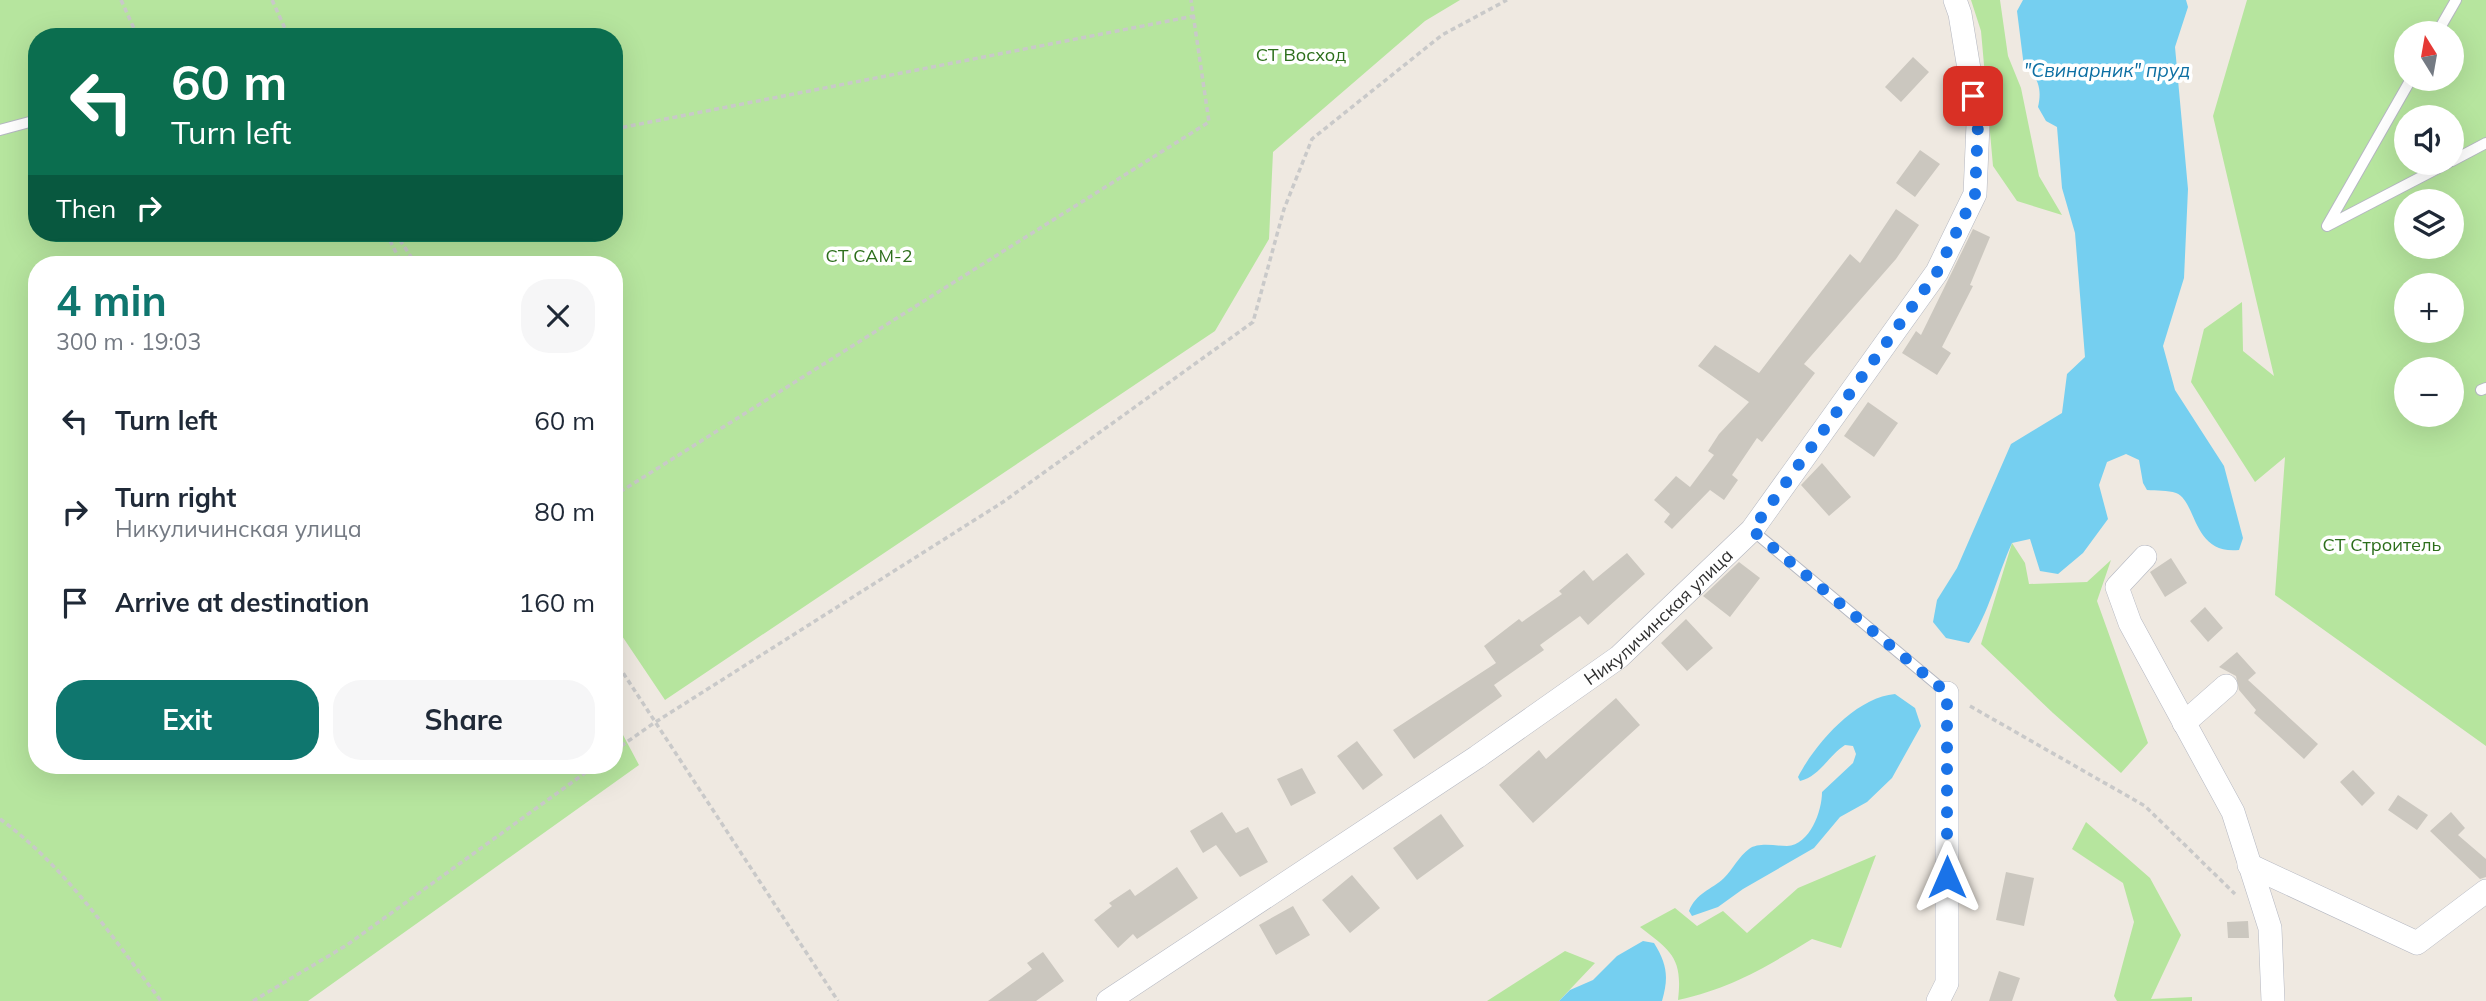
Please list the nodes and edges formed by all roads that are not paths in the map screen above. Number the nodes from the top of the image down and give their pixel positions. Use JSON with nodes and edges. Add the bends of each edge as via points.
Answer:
{"nodes":[{"id":1,"x":2456,"y":0,"type":"edge"},
{"id":2,"x":1958,"y":7,"type":"edge"},
{"id":3,"x":2444,"y":21,"type":"edge"},
{"id":4,"x":2394,"y":109,"type":"edge"},
{"id":5,"x":28,"y":122,"type":"edge"},
{"id":6,"x":0,"y":130,"type":"edge"},
{"id":7,"x":2486,"y":143,"type":"edge"},
{"id":8,"x":2464,"y":155,"type":"edge"},
{"id":9,"x":2425,"y":175,"type":"edge"},
{"id":10,"x":1752,"y":530,"type":"junction"},
{"id":11,"x":2145,"y":557,"type":"dead end"},
{"id":12,"x":2226,"y":686,"type":"dead end"},
{"id":13,"x":1947,"y":693,"type":"joint"},
{"id":14,"x":2184,"y":723,"type":"junction"},
{"id":15,"x":2249,"y":865,"type":"junction"},
{"id":16,"x":2486,"y":891,"type":"edge"},
{"id":17,"x":1108,"y":1001,"type":"edge"},
{"id":18,"x":1938,"y":1001,"type":"edge"},
{"id":19,"x":2273,"y":1001,"type":"edge"}],
"edges":[{"from":1,"to":3,"type":"lane"},
{"from":2,"to":10,"type":"street","name":"Никуличинская улица","via":[[1978,124],[1975,194],[1937,272]]},
{"from":4,"to":9,"type":"lane","via":[[2327,226]]},
{"from":5,"to":6,"type":"lane"},
{"from":7,"to":8,"type":"lane"},
{"from":10,"to":13,"type":"lane"},
{"from":10,"to":17,"type":"street","name":"Никуличинская улица","via":[[1619,657],[1477,757]]},
{"from":11,"to":14,"type":"street","via":[[2117,587],[2130,623]]},
{"from":12,"to":14,"type":"street"},
{"from":13,"to":18,"type":"street","via":[[1947,983]]},
{"from":14,"to":15,"type":"street","via":[[2233,811]]},
{"from":15,"to":16,"type":"street","via":[[2417,943]]},
{"from":15,"to":19,"type":"street","via":[[2270,928]]}]}
